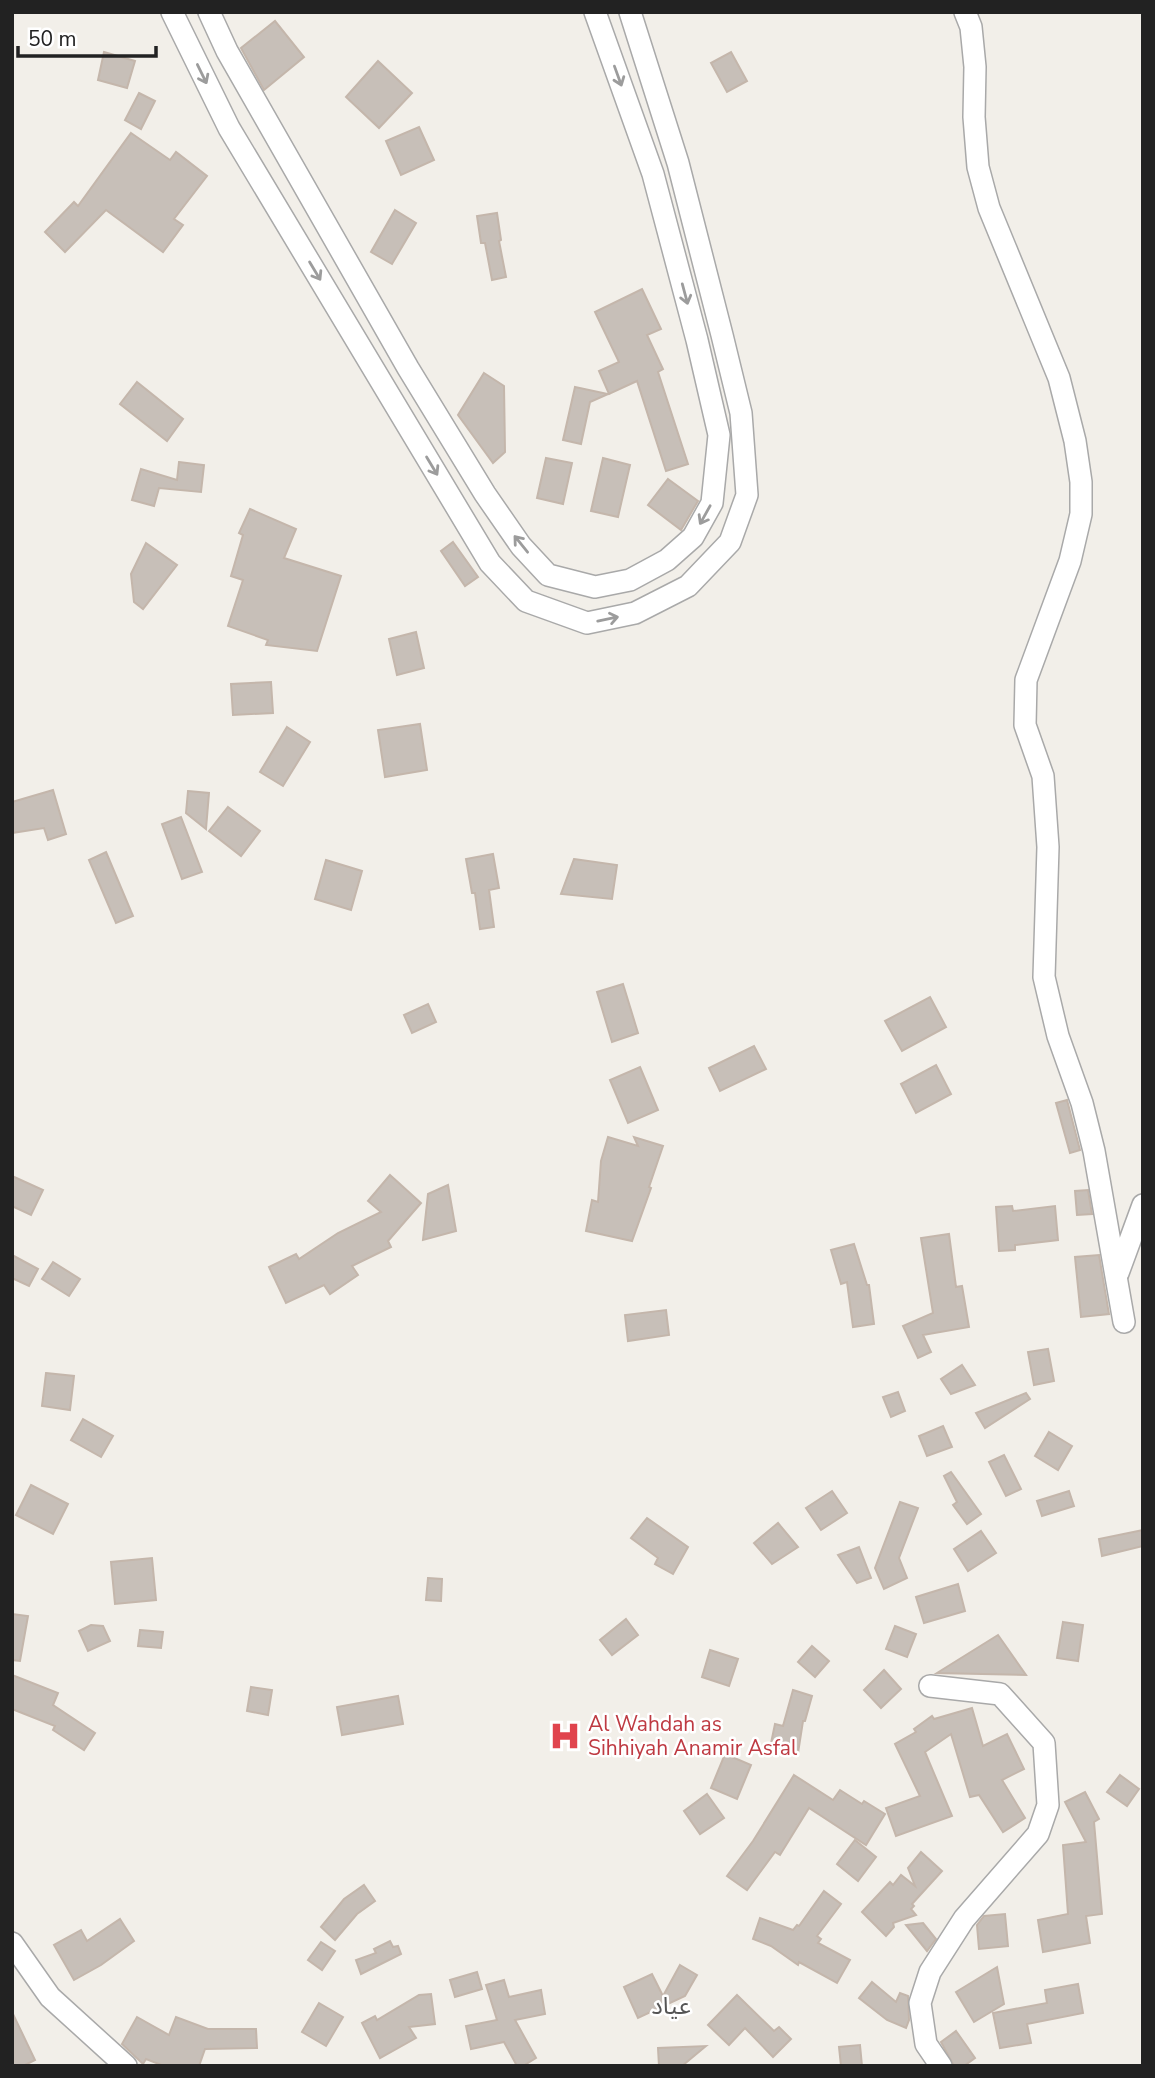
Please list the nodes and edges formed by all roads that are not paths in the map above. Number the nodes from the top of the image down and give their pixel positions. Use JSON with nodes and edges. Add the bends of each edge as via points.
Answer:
{"nodes":[{"id":1,"x":172,"y":12,"type":"edge"},
{"id":2,"x":209,"y":12,"type":"edge"},
{"id":3,"x":595,"y":12,"type":"edge"},
{"id":4,"x":630,"y":12,"type":"edge"},
{"id":5,"x":965,"y":12,"type":"edge"},
{"id":6,"x":1143,"y":1205,"type":"edge"},
{"id":7,"x":1117,"y":1275,"type":"junction"},
{"id":8,"x":1124,"y":1322,"type":"dead end"},
{"id":9,"x":930,"y":1686,"type":"dead end"},
{"id":10,"x":12,"y":1943,"type":"edge"},
{"id":11,"x":126,"y":2066,"type":"edge"},
{"id":12,"x":941,"y":2066,"type":"edge"}],
"edges":[{"from":1,"to":4,"type":"street","one_way":true,"via":[[229,128],[491,563],[526,601],[587,623],[635,613],[688,586],[730,542],[747,495],[741,413],[678,163]]},
{"from":3,"to":2,"type":"street","one_way":true,"via":[[653,174],[719,435],[712,503],[693,537],[667,560],[630,580],[595,587],[548,575],[521,546],[485,494],[408,368]]},
{"from":5,"to":7,"type":"street","via":[[975,67],[978,167],[989,208],[1059,378],[1081,482],[1081,514],[1070,561],[1026,680],[1025,725],[1043,776],[1048,847],[1044,977],[1091,1139]]},
{"from":6,"to":7,"type":"street"},
{"from":7,"to":8,"type":"street"},
{"from":9,"to":12,"type":"street","via":[[1000,1694],[1044,1743],[1048,1805],[1038,1835],[964,1919],[930,1972],[920,2003],[926,2044]]},
{"from":10,"to":11,"type":"street","via":[[50,1997]]}]}
